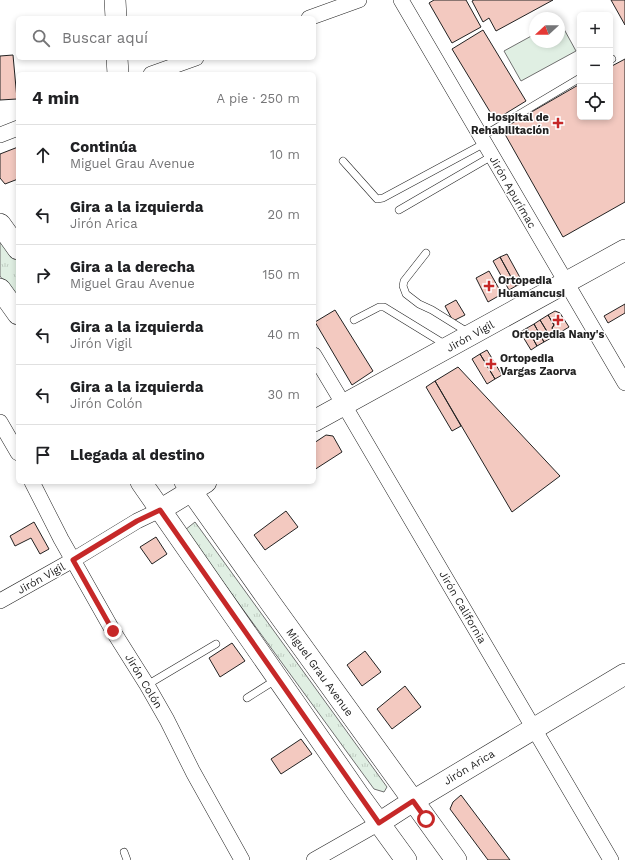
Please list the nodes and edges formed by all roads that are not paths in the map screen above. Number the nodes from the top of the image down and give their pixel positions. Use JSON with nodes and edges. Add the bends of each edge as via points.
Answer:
{"nodes":[{"id":1,"x":116,"y":0,"type":"edge"},
{"id":2,"x":360,"y":0,"type":"edge"},
{"id":3,"x":401,"y":0,"type":"edge"},
{"id":4,"x":116,"y":16,"type":"edge"},
{"id":5,"x":315,"y":16,"type":"edge"},
{"id":6,"x":117,"y":60,"type":"edge"},
{"id":7,"x":190,"y":60,"type":"edge"},
{"id":8,"x":118,"y":72,"type":"edge"},
{"id":9,"x":157,"y":72,"type":"edge"},
{"id":10,"x":577,"y":80,"type":"edge"},
{"id":11,"x":16,"y":129,"type":"edge"},
{"id":12,"x":0,"y":135,"type":"edge"},
{"id":13,"x":486,"y":145,"type":"junction"},
{"id":14,"x":343,"y":161,"type":"dead end"},
{"id":15,"x":399,"y":210,"type":"dead end"},
{"id":16,"x":0,"y":224,"type":"edge"},
{"id":17,"x":16,"y":246,"type":"edge"},
{"id":18,"x":625,"y":250,"type":"edge"},
{"id":19,"x":426,"y":253,"type":"dead end"},
{"id":20,"x":566,"y":283,"type":"junction"},
{"id":21,"x":0,"y":289,"type":"edge"},
{"id":22,"x":16,"y":311,"type":"edge"},
{"id":23,"x":354,"y":320,"type":"dead end"},
{"id":24,"x":472,"y":335,"type":"junction"},
{"id":25,"x":450,"y":347,"type":"junction"},
{"id":26,"x":316,"y":359,"type":"edge"},
{"id":27,"x":625,"y":383,"type":"edge"},
{"id":28,"x":344,"y":405,"type":"junction"},
{"id":29,"x":316,"y":420,"type":"edge"},
{"id":30,"x":0,"y":422,"type":"edge"},
{"id":31,"x":16,"y":450,"type":"edge"},
{"id":32,"x":33,"y":484,"type":"edge"},
{"id":33,"x":142,"y":484,"type":"edge"},
{"id":34,"x":194,"y":485,"type":"edge"},
{"id":35,"x":160,"y":510,"type":"junction"},
{"id":36,"x":73,"y":560,"type":"junction"},
{"id":37,"x":0,"y":601,"type":"edge"},
{"id":38,"x":216,"y":644,"type":"dead end"},
{"id":39,"x":625,"y":674,"type":"edge"},
{"id":40,"x":277,"y":678,"type":"junction"},
{"id":41,"x":147,"y":685,"type":"junction"},
{"id":42,"x":246,"y":698,"type":"dead end"},
{"id":43,"x":534,"y":729,"type":"junction"},
{"id":44,"x":413,"y":801,"type":"junction"},
{"id":45,"x":379,"y":823,"type":"junction"},
{"id":46,"x":124,"y":852,"type":"dead end"},
{"id":47,"x":127,"y":860,"type":"edge"},
{"id":48,"x":242,"y":860,"type":"edge"},
{"id":49,"x":314,"y":860,"type":"edge"},
{"id":50,"x":406,"y":860,"type":"edge"},
{"id":51,"x":456,"y":860,"type":"edge"},
{"id":52,"x":611,"y":860,"type":"edge"}],
"edges":[{"from":1,"to":4,"type":"main road"},
{"from":2,"to":5,"type":"street"},
{"from":3,"to":13,"type":"street","name":"Jirón Apurímac"},
{"from":6,"to":8,"type":"main road"},
{"from":7,"to":9,"type":"street"},
{"from":10,"to":13,"type":"lane"},
{"from":11,"to":12,"type":"street"},
{"from":13,"to":14,"type":"lane","via":[[377,199]]},
{"from":13,"to":15,"type":"lane"},
{"from":13,"to":20,"type":"street","name":"Jirón Apurímac"},
{"from":16,"to":17,"type":"main road"},
{"from":18,"to":20,"type":"main road","name":"Jirón Vigil"},
{"from":19,"to":24,"type":"lane","via":[[404,281],[406,294]]},
{"from":20,"to":24,"type":"main road","name":"Jirón Vigil"},
{"from":20,"to":27,"type":"street","name":"Jirón Apurímac"},
{"from":21,"to":22,"type":"main road"},
{"from":23,"to":25,"type":"lane","via":[[384,307]]},
{"from":24,"to":25,"type":"main road","name":"Jirón Vigil"},
{"from":25,"to":28,"type":"main road","name":"Jirón Vigil"},
{"from":26,"to":28,"type":"street","name":"Jirón California"},
{"from":28,"to":29,"type":"main road","name":"Jirón Vigil"},
{"from":28,"to":43,"type":"street","name":"Jirón California"},
{"from":30,"to":31,"type":"street"},
{"from":32,"to":36,"type":"street","name":"Jirón Colón"},
{"from":33,"to":35,"type":"main road"},
{"from":34,"to":35,"type":"main road","name":"Jirón Vigil"},
{"from":34,"to":44,"type":"main road","name":"Miguel Grau Avenue","via":[[276,611]]},
{"from":35,"to":36,"type":"street","name":"Jirón Vigil"},
{"from":35,"to":40,"type":"main road"},
{"from":36,"to":37,"type":"street","name":"Jirón Vigil"},
{"from":36,"to":41,"type":"street","name":"Jirón Colón"},
{"from":38,"to":41,"type":"lane"},
{"from":39,"to":43,"type":"main road","name":"Jirón Arica"},
{"from":40,"to":42,"type":"lane"},
{"from":40,"to":45,"type":"main road"},
{"from":41,"to":48,"type":"street","name":"Jirón Colón"},
{"from":43,"to":44,"type":"main road","name":"Jirón Arica"},
{"from":43,"to":52,"type":"street","name":"Jirón California"},
{"from":44,"to":45,"type":"main road","name":"Jirón Arica"},
{"from":44,"to":51,"type":"main road","name":"Miguel Grau Avenue"},
{"from":45,"to":49,"type":"street","name":"Jirón Arica"},
{"from":45,"to":50,"type":"main road"},
{"from":46,"to":47,"type":"lane"}]}
